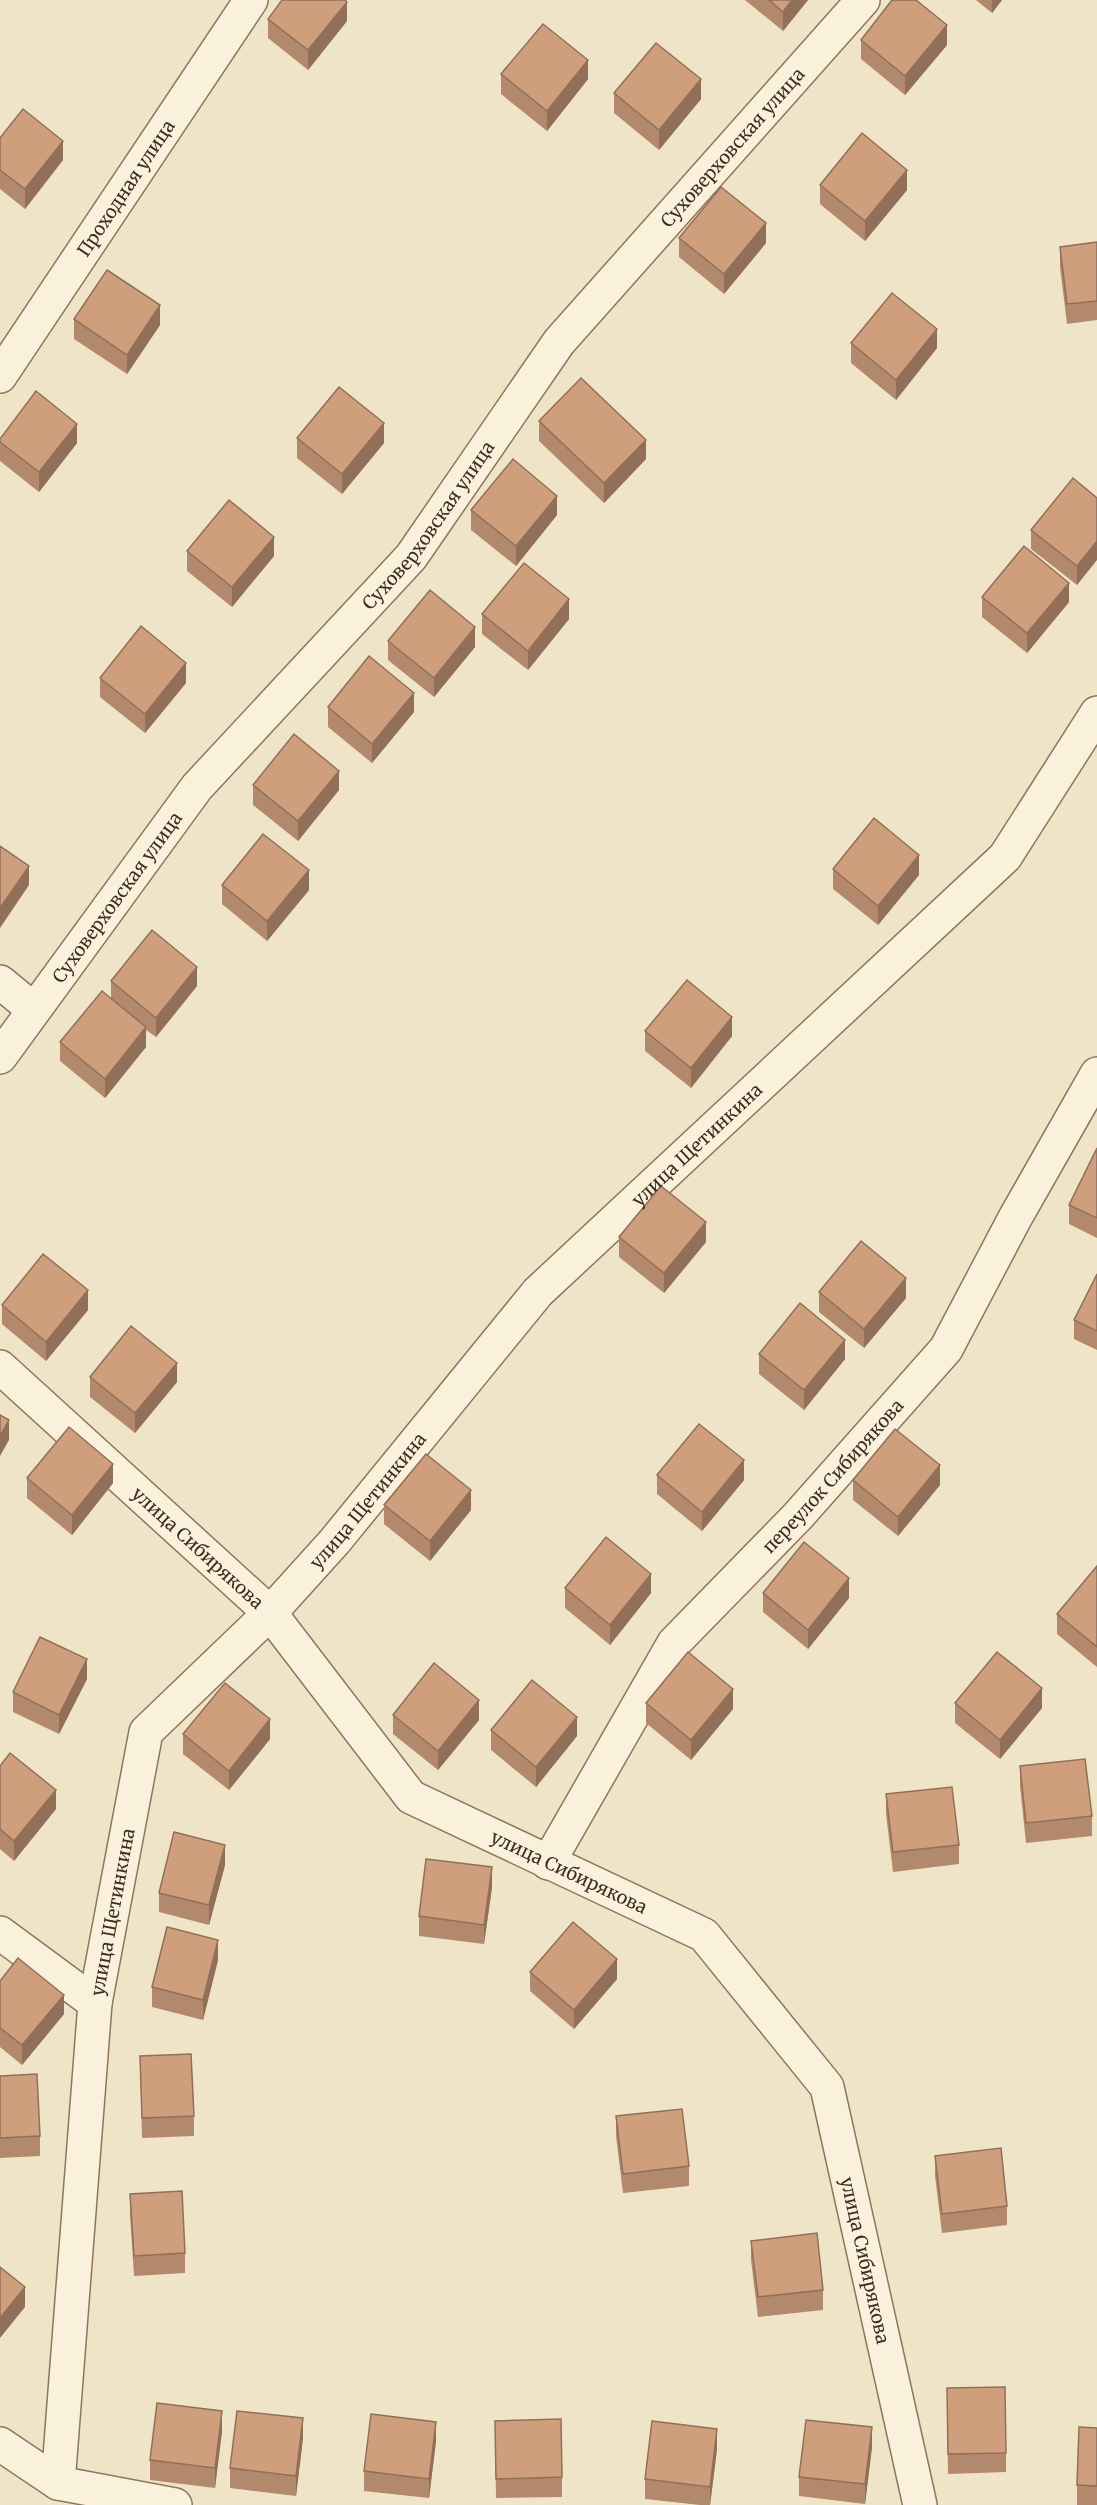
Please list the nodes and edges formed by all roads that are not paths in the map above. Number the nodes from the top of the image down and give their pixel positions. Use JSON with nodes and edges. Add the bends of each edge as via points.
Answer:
{"nodes":[{"id":1,"x":251,"y":0,"type":"edge"},
{"id":2,"x":863,"y":0,"type":"edge"},
{"id":3,"x":0,"y":376,"type":"edge"},
{"id":4,"x":1097,"y":713,"type":"edge"},
{"id":5,"x":0,"y":982,"type":"edge"},
{"id":6,"x":33,"y":1010,"type":"junction"},
{"id":7,"x":0,"y":1057,"type":"edge"},
{"id":8,"x":1097,"y":1074,"type":"edge"},
{"id":9,"x":0,"y":1367,"type":"edge"},
{"id":10,"x":270,"y":1613,"type":"junction"},
{"id":11,"x":548,"y":1863,"type":"junction"},
{"id":12,"x":0,"y":1933,"type":"edge"},
{"id":13,"x":95,"y":2003,"type":"junction"},
{"id":14,"x":0,"y":2444,"type":"edge"},
{"id":15,"x":58,"y":2483,"type":"junction"},
{"id":16,"x":175,"y":2505,"type":"edge"},
{"id":17,"x":920,"y":2505,"type":"edge"}],
"edges":[{"from":1,"to":3,"type":"street","name":"Проходная улица"},
{"from":2,"to":6,"type":"street","name":"Суховерховская улица","via":[[559,342],[411,556],[197,788]]},
{"from":4,"to":10,"type":"street","name":"улица Щетинкина","via":[[1005,857],[538,1292],[335,1541]]},
{"from":5,"to":6,"type":"street"},
{"from":6,"to":7,"type":"street","name":"Суховерховская улица"},
{"from":8,"to":11,"type":"street","name":"переулок Сибирякова","via":[[946,1349],[798,1516],[674,1643]]},
{"from":9,"to":10,"type":"street","name":"улица Сибирякова"},
{"from":10,"to":11,"type":"street","name":"улица Сибирякова","via":[[411,1797]]},
{"from":10,"to":13,"type":"street","name":"улица Щетинкина","via":[[146,1732]]},
{"from":11,"to":17,"type":"street","name":"улица Сибирякова","via":[[704,1935],[827,2087]]},
{"from":12,"to":13,"type":"street"},
{"from":13,"to":15,"type":"street","name":"улица Щетинкина"},
{"from":14,"to":15,"type":"street"},
{"from":15,"to":16,"type":"street"}]}
